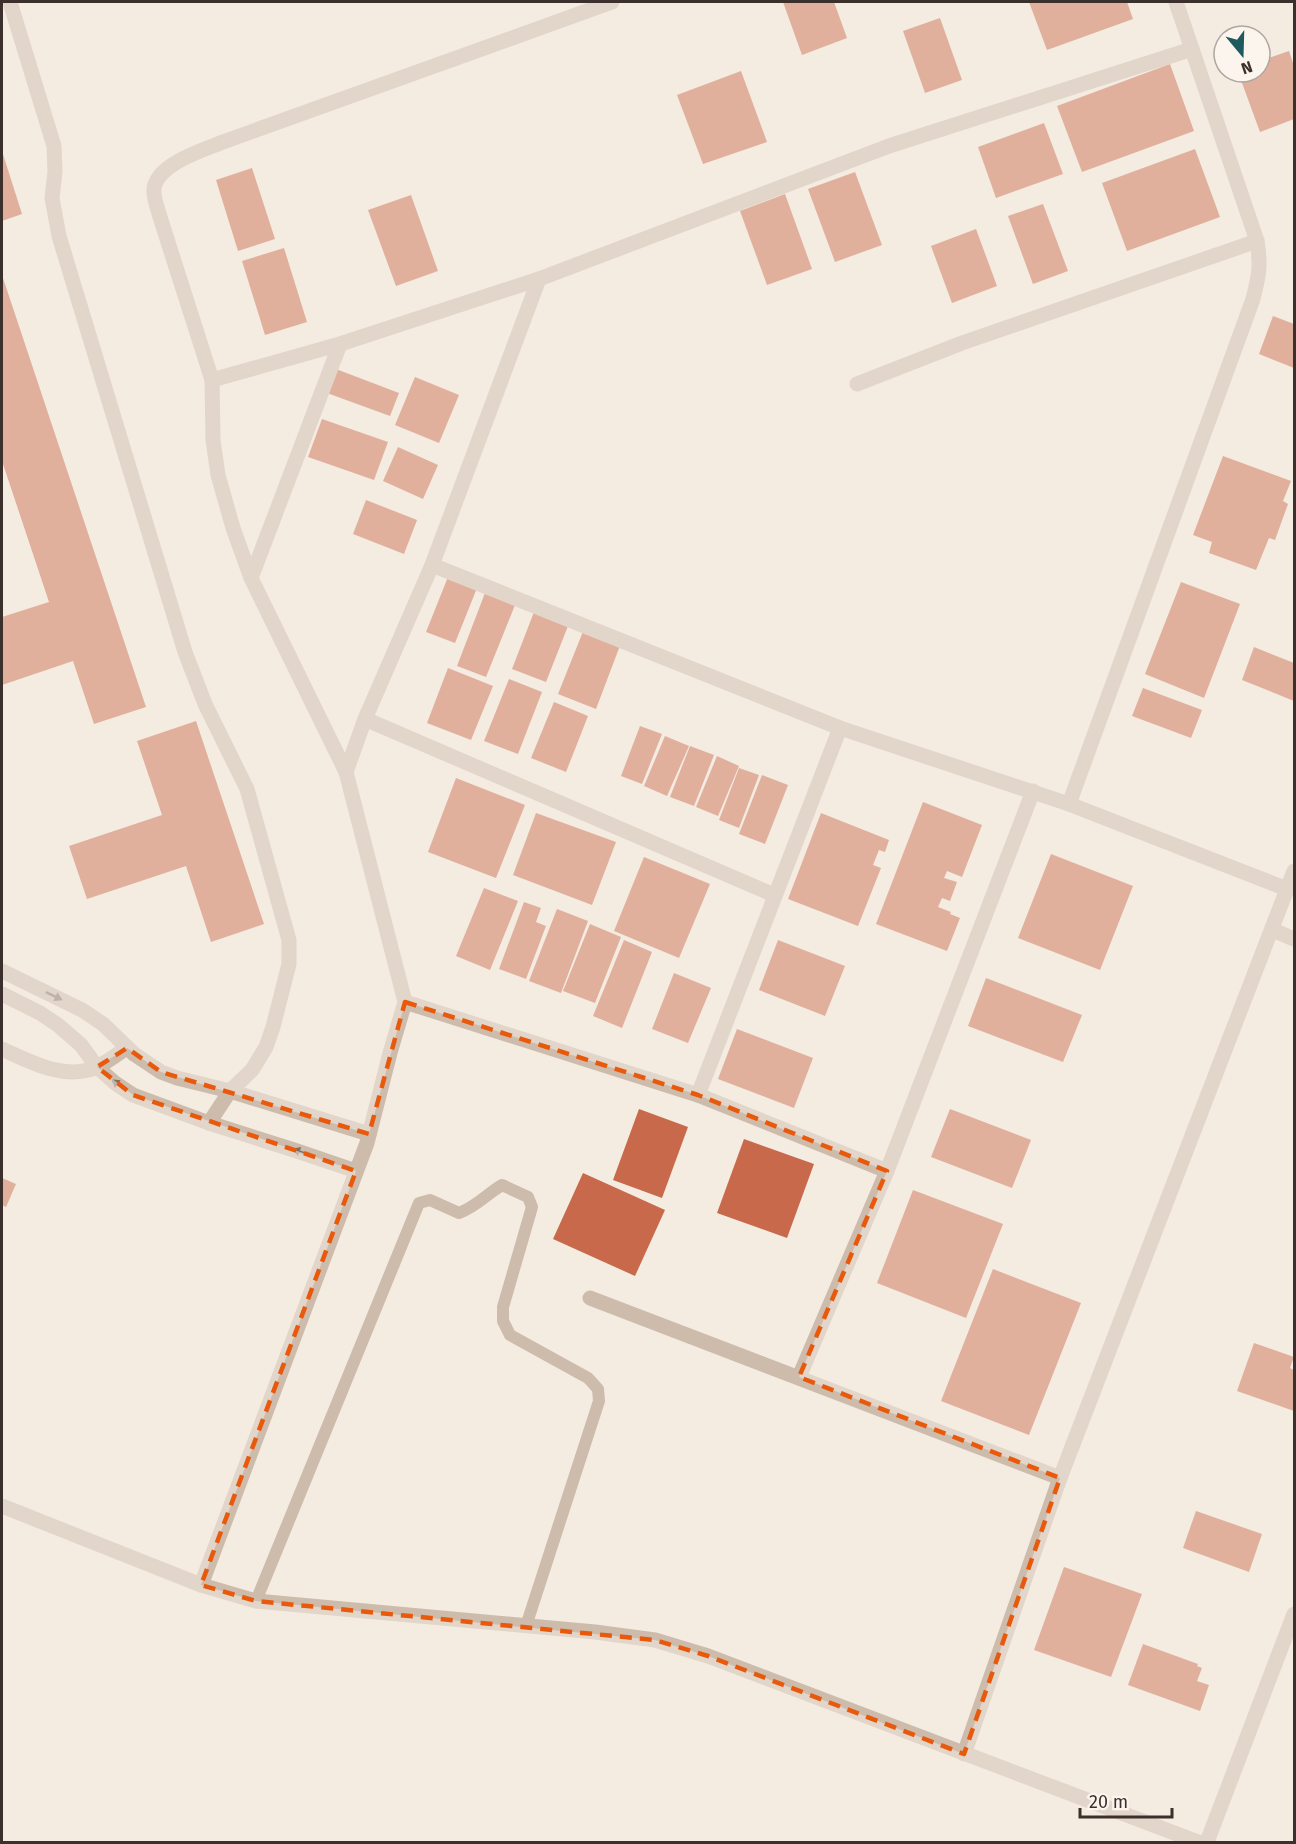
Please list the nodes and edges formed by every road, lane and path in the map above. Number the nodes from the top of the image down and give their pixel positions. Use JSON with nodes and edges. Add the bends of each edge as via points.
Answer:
{"nodes":[{"id":1,"x":10,"y":2,"type":"edge"},
{"id":2,"x":612,"y":2,"type":"edge"},
{"id":3,"x":1176,"y":2,"type":"edge"},
{"id":4,"x":1192,"y":49,"type":"junction"},
{"id":5,"x":1257,"y":241,"type":"junction"},
{"id":6,"x":539,"y":279,"type":"junction"},
{"id":7,"x":340,"y":344,"type":"junction"},
{"id":8,"x":212,"y":380,"type":"junction"},
{"id":9,"x":857,"y":384,"type":"dead end"},
{"id":10,"x":432,"y":565,"type":"junction"},
{"id":11,"x":251,"y":578,"type":"junction"},
{"id":12,"x":364,"y":719,"type":"junction"},
{"id":13,"x":840,"y":728,"type":"junction"},
{"id":14,"x":346,"y":772,"type":"junction"},
{"id":15,"x":1033,"y":791,"type":"junction"},
{"id":16,"x":1069,"y":804,"type":"junction"},
{"id":17,"x":1294,"y":871,"type":"edge"},
{"id":18,"x":1287,"y":889,"type":"junction"},
{"id":19,"x":774,"y":895,"type":"junction"},
{"id":20,"x":1273,"y":930,"type":"junction"},
{"id":21,"x":1294,"y":939,"type":"edge"},
{"id":22,"x":2,"y":971,"type":"edge"},
{"id":23,"x":2,"y":994,"type":"edge"},
{"id":24,"x":405,"y":1002,"type":"junction"},
{"id":25,"x":127,"y":1048,"type":"junction"},
{"id":26,"x":2,"y":1049,"type":"edge"},
{"id":27,"x":97,"y":1067,"type":"junction"},
{"id":28,"x":230,"y":1091,"type":"junction"},
{"id":29,"x":698,"y":1095,"type":"junction"},
{"id":30,"x":209,"y":1124,"type":"junction"},
{"id":31,"x":369,"y":1134,"type":"junction"},
{"id":32,"x":356,"y":1171,"type":"junction"},
{"id":33,"x":887,"y":1171,"type":"junction"},
{"id":34,"x":590,"y":1299,"type":"dead end"},
{"id":35,"x":799,"y":1377,"type":"junction"},
{"id":36,"x":1060,"y":1478,"type":"junction"},
{"id":37,"x":2,"y":1506,"type":"edge"},
{"id":38,"x":201,"y":1586,"type":"junction"},
{"id":39,"x":256,"y":1601,"type":"junction"},
{"id":40,"x":1294,"y":1614,"type":"edge"},
{"id":41,"x":526,"y":1626,"type":"junction"},
{"id":42,"x":964,"y":1754,"type":"junction"},
{"id":43,"x":1198,"y":1842,"type":"edge"},
{"id":44,"x":1207,"y":1842,"type":"edge"}],
"edges":[{"from":1,"to":28,"type":"street","via":[[54,146],[52,198],[59,236],[180,634],[205,704],[247,789],[289,939],[289,964],[266,1047],[252,1070]]},
{"from":2,"to":8,"type":"street","via":[[223,142],[164,171],[154,191]]},
{"from":3,"to":4,"type":"street"},
{"from":4,"to":5,"type":"street"},
{"from":4,"to":6,"type":"street","via":[[889,146]]},
{"from":5,"to":9,"type":"street","via":[[973,339]]},
{"from":5,"to":16,"type":"street","via":[[1259,277],[1253,299]]},
{"from":6,"to":7,"type":"street"},
{"from":6,"to":10,"type":"street"},
{"from":7,"to":8,"type":"street"},
{"from":7,"to":11,"type":"street"},
{"from":8,"to":11,"type":"street","via":[[218,475]]},
{"from":10,"to":12,"type":"street"},
{"from":10,"to":13,"type":"street"},
{"from":11,"to":14,"type":"street"},
{"from":12,"to":14,"type":"street"},
{"from":12,"to":19,"type":"street"},
{"from":13,"to":15,"type":"street"},
{"from":13,"to":19,"type":"street"},
{"from":14,"to":24,"type":"street"},
{"from":15,"to":16,"type":"street"},
{"from":15,"to":33,"type":"street"},
{"from":16,"to":18,"type":"street"},
{"from":17,"to":18,"type":"street"},
{"from":18,"to":20,"type":"street"},
{"from":19,"to":29,"type":"street"},
{"from":20,"to":21,"type":"street"},
{"from":20,"to":36,"type":"street"},
{"from":22,"to":25,"type":"street","one_way":true,"via":[[82,1010]]},
{"from":23,"to":27,"type":"street","via":[[58,1025],[81,1044]]},
{"from":24,"to":29,"type":"street"},
{"from":24,"to":31,"type":"street"},
{"from":25,"to":27,"type":"street"},
{"from":25,"to":28,"type":"street","via":[[161,1072]]},
{"from":26,"to":27,"type":"street","via":[[59,1072]]},
{"from":30,"to":27,"type":"street","one_way":true,"via":[[133,1095]]},
{"from":28,"to":30,"type":"street"},
{"from":28,"to":31,"type":"street"},
{"from":29,"to":33,"type":"street"},
{"from":32,"to":30,"type":"street","one_way":true},
{"from":31,"to":32,"type":"street"},
{"from":32,"to":38,"type":"street"},
{"from":33,"to":35,"type":"street"},
{"from":34,"to":35,"type":"street"},
{"from":35,"to":36,"type":"street"},
{"from":36,"to":42,"type":"street"},
{"from":37,"to":38,"type":"street"},
{"from":38,"to":39,"type":"street"},
{"from":39,"to":41,"type":"street"},
{"from":39,"to":41,"type":"lane","via":[[419,1203],[430,1200],[459,1213],[471,1209],[502,1185],[528,1197],[532,1207],[503,1307],[503,1321],[510,1335],[588,1378],[598,1389],[599,1401]]},
{"from":40,"to":44,"type":"street"},
{"from":41,"to":42,"type":"street","via":[[655,1640],[687,1649]]},
{"from":42,"to":43,"type":"street"}]}
